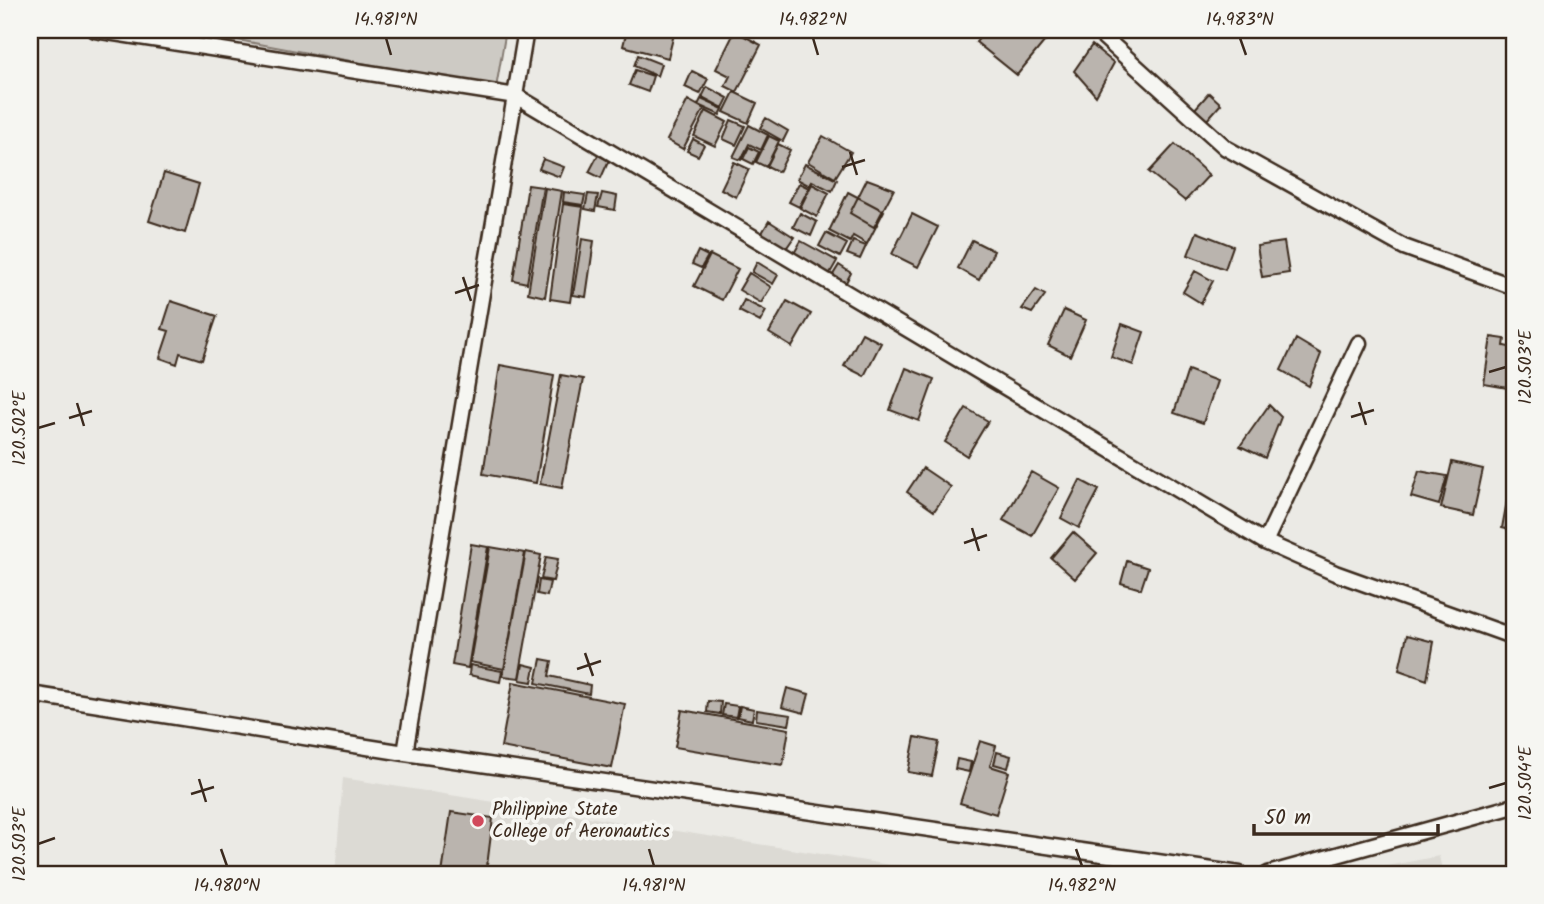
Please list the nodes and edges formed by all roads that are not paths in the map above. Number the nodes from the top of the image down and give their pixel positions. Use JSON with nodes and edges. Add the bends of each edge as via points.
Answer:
{"nodes":[{"id":1,"x":95,"y":30,"type":"edge"},
{"id":2,"x":526,"y":30,"type":"edge"},
{"id":3,"x":1096,"y":30,"type":"edge"},
{"id":4,"x":516,"y":96,"type":"junction"},
{"id":5,"x":1514,"y":287,"type":"edge"},
{"id":6,"x":1359,"y":343,"type":"dead end"},
{"id":7,"x":1265,"y":542,"type":"junction"},
{"id":8,"x":1514,"y":637,"type":"edge"},
{"id":9,"x":30,"y":694,"type":"edge"},
{"id":10,"x":405,"y":753,"type":"junction"},
{"id":11,"x":1514,"y":806,"type":"edge"},
{"id":12,"x":1240,"y":874,"type":"edge"},
{"id":13,"x":1268,"y":874,"type":"edge"}],
"edges":[{"from":1,"to":4,"type":"lane"},
{"from":2,"to":4,"type":"lane"},
{"from":3,"to":5,"type":"lane","via":[[1226,148],[1404,247]]},
{"from":4,"to":7,"type":"lane"},
{"from":4,"to":10,"type":"lane"},
{"from":6,"to":7,"type":"lane"},
{"from":7,"to":8,"type":"lane","via":[[1335,573]]},
{"from":9,"to":10,"type":"lane"},
{"from":10,"to":12,"type":"lane"},
{"from":11,"to":13,"type":"lane"}]}
